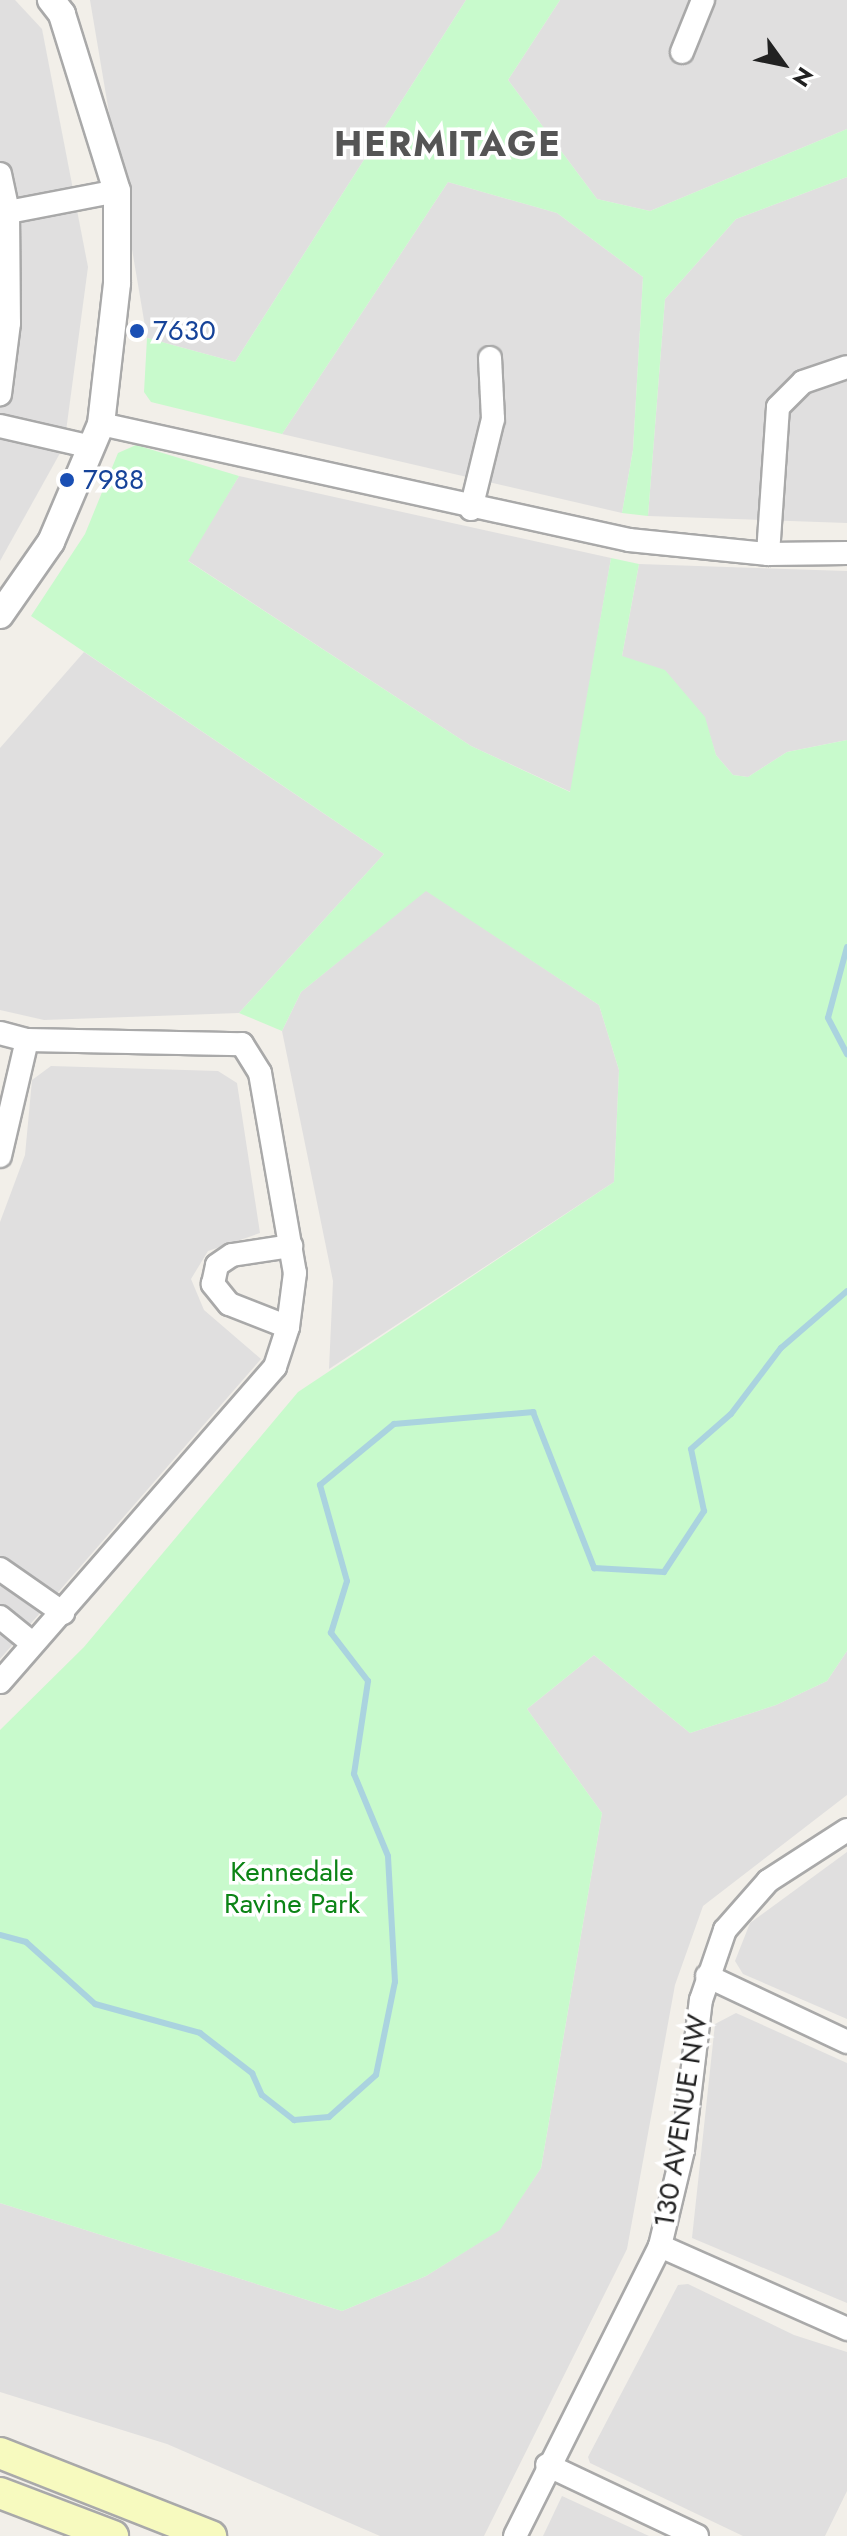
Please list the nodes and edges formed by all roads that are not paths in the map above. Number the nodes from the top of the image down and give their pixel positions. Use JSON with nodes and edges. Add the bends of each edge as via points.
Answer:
{"nodes":[{"id":1,"x":51,"y":0,"type":"edge"},
{"id":2,"x":703,"y":0,"type":"edge"},
{"id":3,"x":682,"y":52,"type":"dead end"},
{"id":4,"x":0,"y":174,"type":"edge"},
{"id":5,"x":117,"y":191,"type":"junction"},
{"id":6,"x":8,"y":212,"type":"junction"},
{"id":7,"x":490,"y":358,"type":"dead end"},
{"id":8,"x":847,"y":367,"type":"edge"},
{"id":9,"x":0,"y":394,"type":"edge"},
{"id":10,"x":0,"y":426,"type":"edge"},
{"id":11,"x":96,"y":435,"type":"junction"},
{"id":12,"x":471,"y":509,"type":"junction"},
{"id":13,"x":847,"y":553,"type":"edge"},
{"id":14,"x":768,"y":554,"type":"junction"},
{"id":15,"x":0,"y":615,"type":"edge"},
{"id":16,"x":0,"y":1033,"type":"edge"},
{"id":17,"x":27,"y":1040,"type":"junction"},
{"id":18,"x":0,"y":1156,"type":"edge"},
{"id":19,"x":291,"y":1246,"type":"junction"},
{"id":20,"x":288,"y":1327,"type":"junction"},
{"id":21,"x":0,"y":1569,"type":"edge"},
{"id":22,"x":63,"y":1613,"type":"junction"},
{"id":23,"x":0,"y":1617,"type":"edge"},
{"id":24,"x":32,"y":1643,"type":"junction"},
{"id":25,"x":0,"y":1682,"type":"edge"},
{"id":26,"x":847,"y":1830,"type":"edge"},
{"id":27,"x":707,"y":1976,"type":"junction"},
{"id":28,"x":847,"y":2042,"type":"edge"},
{"id":29,"x":660,"y":2246,"type":"junction"},
{"id":30,"x":847,"y":2329,"type":"edge"},
{"id":31,"x":0,"y":2453,"type":"edge"},
{"id":32,"x":547,"y":2465,"type":"junction"},
{"id":33,"x":0,"y":2493,"type":"edge"},
{"id":34,"x":113,"y":2536,"type":"edge"},
{"id":35,"x":211,"y":2536,"type":"edge"},
{"id":36,"x":515,"y":2536,"type":"edge"},
{"id":37,"x":697,"y":2536,"type":"edge"}],
"edges":[{"from":1,"to":5,"type":"street","via":[[62,14]]},
{"from":2,"to":3,"type":"street"},
{"from":4,"to":6,"type":"street"},
{"from":5,"to":6,"type":"street"},
{"from":5,"to":11,"type":"street","via":[[117,283]]},
{"from":6,"to":9,"type":"street","via":[[9,323]]},
{"from":7,"to":12,"type":"street","via":[[493,419]]},
{"from":8,"to":14,"type":"street","via":[[803,382],[778,407]]},
{"from":10,"to":11,"type":"street"},
{"from":11,"to":12,"type":"street"},
{"from":11,"to":15,"type":"street","via":[[51,542]]},
{"from":12,"to":14,"type":"street","via":[[629,540]]},
{"from":13,"to":14,"type":"street"},
{"from":16,"to":17,"type":"street"},
{"from":17,"to":18,"type":"street"},
{"from":17,"to":19,"type":"street","via":[[242,1044],[260,1073]]},
{"from":19,"to":20,"type":"street","via":[[295,1273]]},
{"from":19,"to":20,"type":"street","via":[[232,1255],[217,1265],[213,1284],[229,1304]]},
{"from":20,"to":22,"type":"street","via":[[275,1367]]},
{"from":21,"to":22,"type":"street"},
{"from":22,"to":24,"type":"street"},
{"from":23,"to":24,"type":"street"},
{"from":24,"to":25,"type":"street"},
{"from":26,"to":27,"type":"street","name":"130 AVENUE NW","via":[[752,1895],[725,1930]]},
{"from":27,"to":28,"type":"street"},
{"from":27,"to":29,"type":"street","name":"130 AVENUE NW","via":[[683,2150]]},
{"from":29,"to":30,"type":"street"},
{"from":29,"to":32,"type":"street","name":"130 AVENUE NW"},
{"from":31,"to":35,"type":"main road"},
{"from":32,"to":36,"type":"street","name":"130 AVENUE NW"},
{"from":32,"to":37,"type":"street"},
{"from":33,"to":34,"type":"main road"}]}
